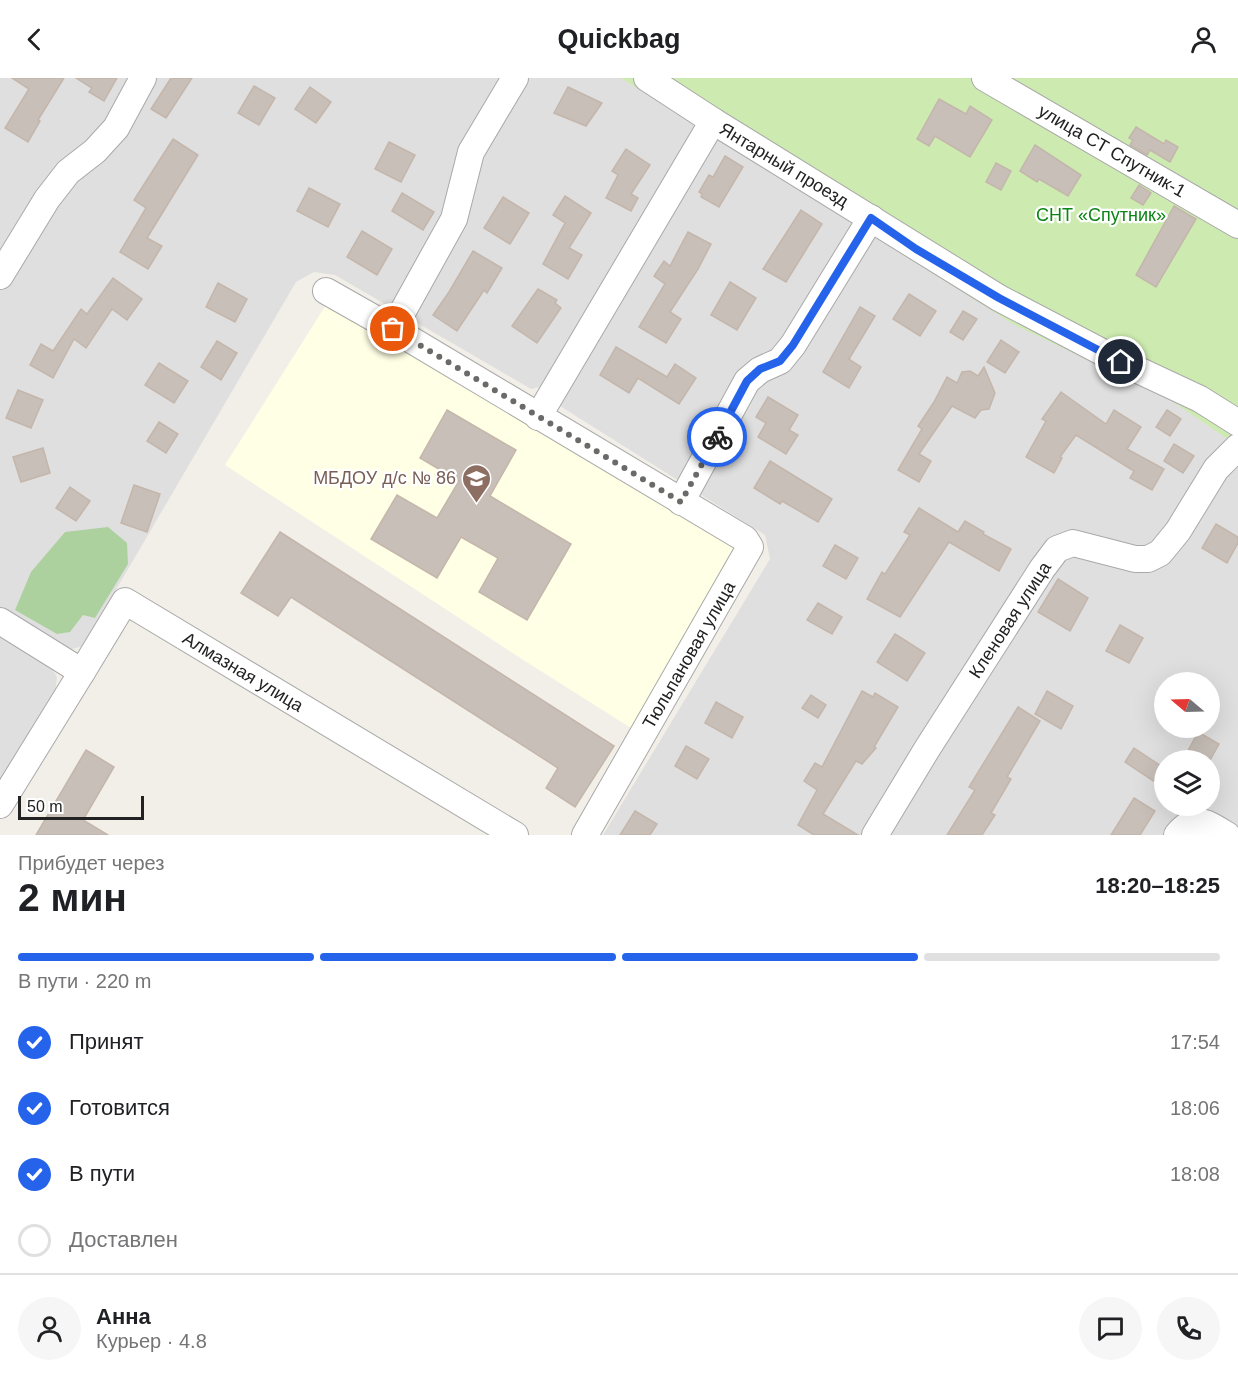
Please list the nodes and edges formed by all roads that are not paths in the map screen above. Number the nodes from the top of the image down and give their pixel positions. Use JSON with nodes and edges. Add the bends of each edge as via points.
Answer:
{"nodes":[{"id":1,"x":143,"y":78,"type":"edge"},
{"id":2,"x":515,"y":78,"type":"edge"},
{"id":3,"x":648,"y":78,"type":"edge"},
{"id":4,"x":985,"y":78,"type":"edge"},
{"id":5,"x":713,"y":122,"type":"junction"},
{"id":6,"x":871,"y":218,"type":"junction"},
{"id":7,"x":1238,"y":225,"type":"edge"},
{"id":8,"x":0,"y":276,"type":"edge"},
{"id":9,"x":326,"y":291,"type":"dead end"},
{"id":10,"x":393,"y":329,"type":"junction"},
{"id":11,"x":538,"y":417,"type":"junction"},
{"id":12,"x":1238,"y":423,"type":"edge"},
{"id":13,"x":1238,"y":447,"type":"edge"},
{"id":14,"x":681,"y":502,"type":"junction"},
{"id":15,"x":0,"y":621,"type":"edge"},
{"id":16,"x":82,"y":672,"type":"junction"},
{"id":17,"x":0,"y":805,"type":"edge"},
{"id":18,"x":515,"y":835,"type":"edge"},
{"id":19,"x":585,"y":835,"type":"edge"},
{"id":20,"x":875,"y":835,"type":"edge"},
{"id":21,"x":1177,"y":835,"type":"edge"},
{"id":22,"x":1227,"y":835,"type":"edge"}],
"edges":[{"from":1,"to":8,"type":"street","via":[[116,128],[95,152],[68,172]]},
{"from":2,"to":10,"type":"street","via":[[471,152],[454,219]]},
{"from":3,"to":5,"type":"street","name":"Янтарный проезд"},
{"from":4,"to":7,"type":"street","name":"улица СТ Спутник-1"},
{"from":5,"to":6,"type":"street","name":"Янтарный проезд"},
{"from":5,"to":11,"type":"street"},
{"from":6,"to":12,"type":"street","name":"Янтарный проезд","via":[[999,298],[1200,399]]},
{"from":6,"to":14,"type":"street","via":[[793,345],[780,361],[760,369],[747,381]]},
{"from":9,"to":10,"type":"street","name":"Тюльпановая улица"},
{"from":10,"to":11,"type":"street","name":"Тюльпановая улица"},
{"from":11,"to":14,"type":"street","name":"Тюльпановая улица"},
{"from":13,"to":20,"type":"street","name":"Кленовая улица","via":[[1216,469],[1160,554],[1135,559],[1073,543],[1057,549]]},
{"from":14,"to":19,"type":"street","name":"Тюльпановая улица","via":[[745,539],[750,547]]},
{"from":15,"to":16,"type":"street"},
{"from":16,"to":17,"type":"street"},
{"from":16,"to":18,"type":"street","name":"Алмазная улица","via":[[125,601]]},
{"from":21,"to":22,"type":"street","via":[[1185,825],[1199,821]]}]}
